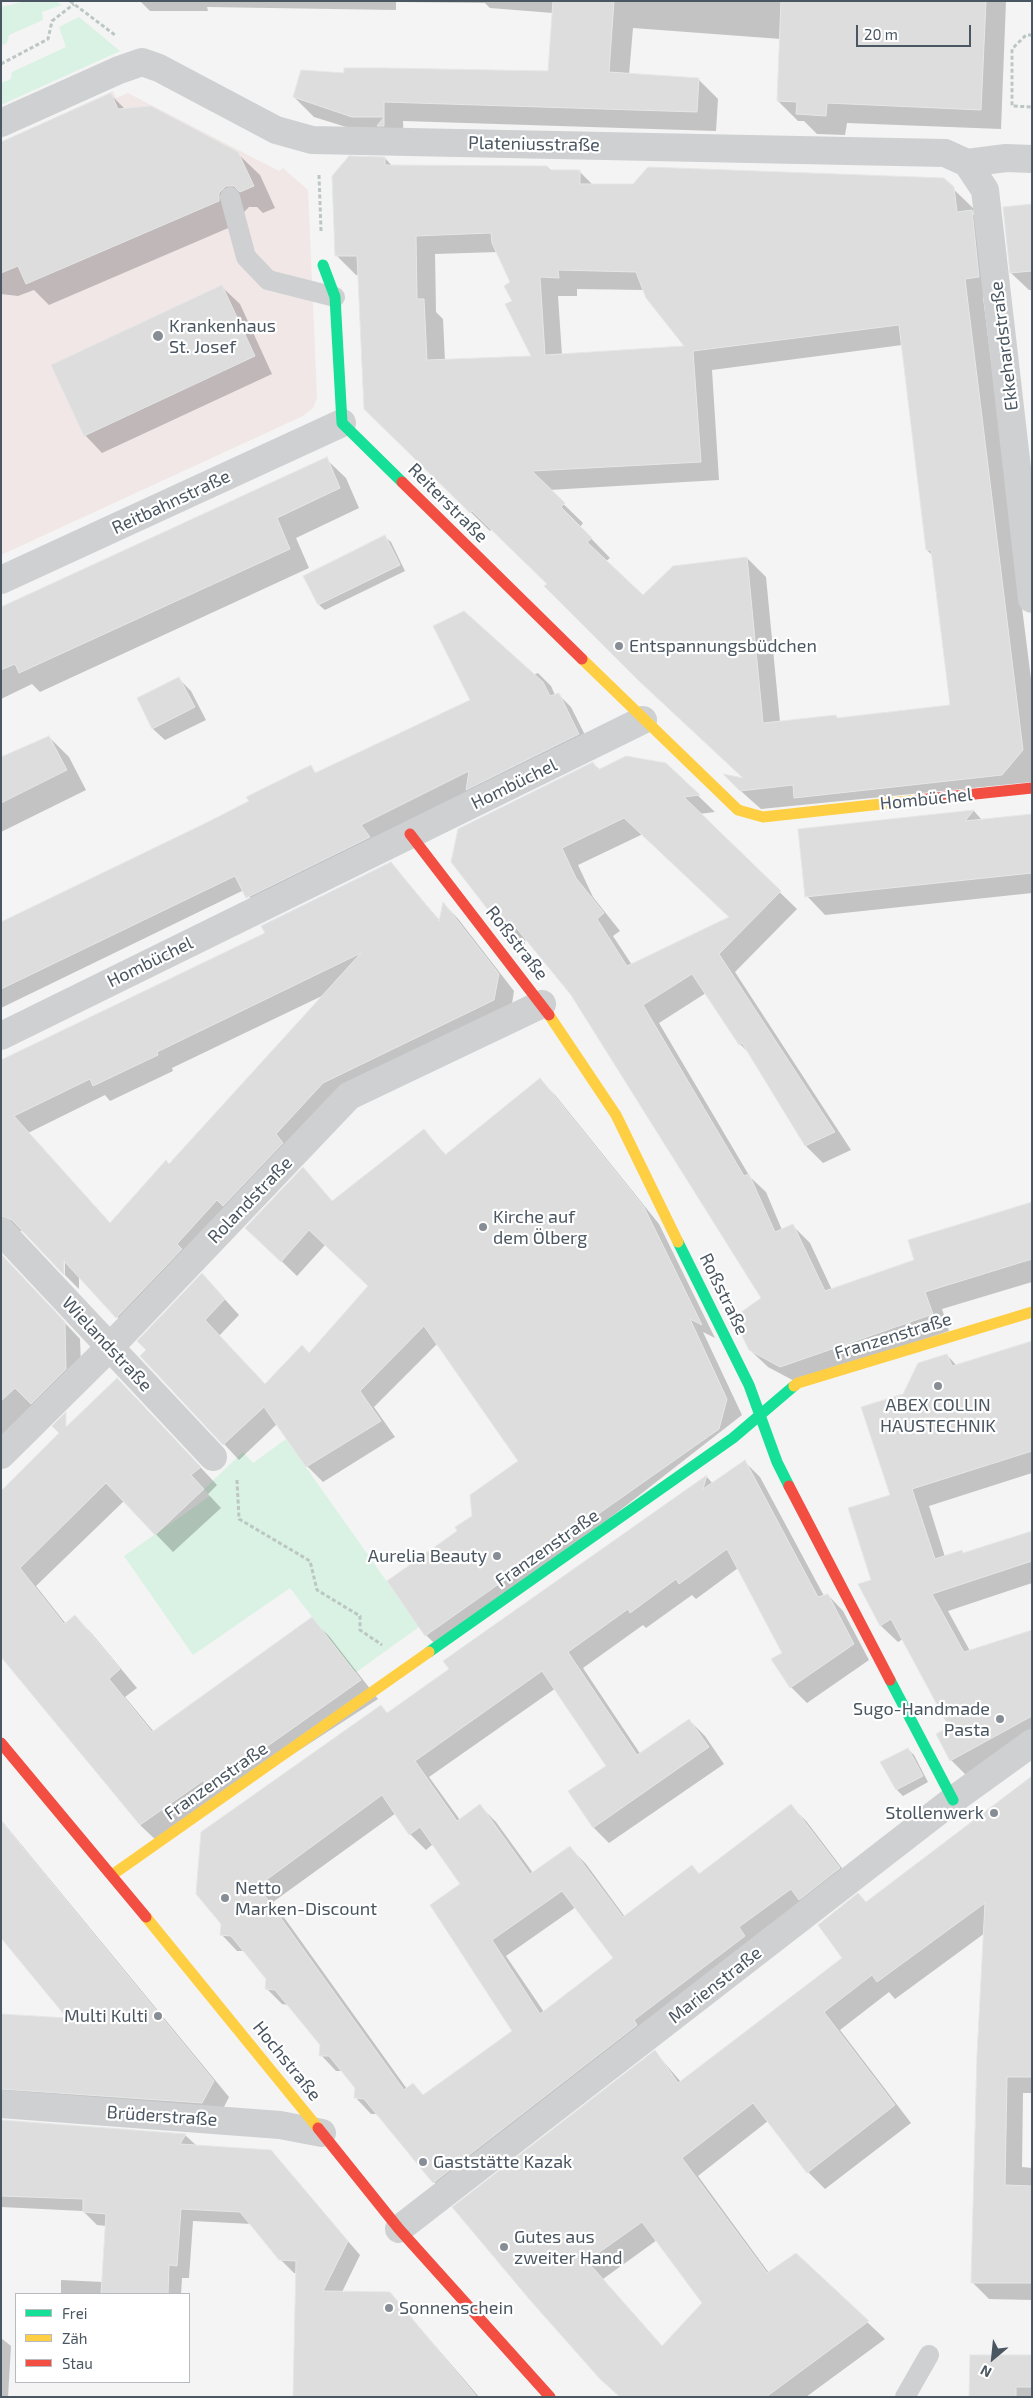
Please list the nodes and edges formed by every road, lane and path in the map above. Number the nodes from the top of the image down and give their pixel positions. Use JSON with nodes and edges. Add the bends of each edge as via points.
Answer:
{"nodes":[{"id":1,"x":70,"y":1,"type":"edge"},
{"id":2,"x":74,"y":4,"type":"junction"},
{"id":3,"x":1032,"y":35,"type":"edge"},
{"id":4,"x":117,"y":36,"type":"dead end"},
{"id":5,"x":1,"y":64,"type":"edge"},
{"id":6,"x":1032,"y":107,"type":"edge"},
{"id":7,"x":1,"y":123,"type":"edge"},
{"id":8,"x":1032,"y":159,"type":"edge"},
{"id":9,"x":966,"y":163,"type":"junction"},
{"id":10,"x":318,"y":173,"type":"dead end"},
{"id":11,"x":230,"y":197,"type":"dead end"},
{"id":12,"x":323,"y":265,"type":"joint"},
{"id":13,"x":335,"y":297,"type":"junction"},
{"id":14,"x":342,"y":423,"type":"junction"},
{"id":15,"x":1,"y":580,"type":"edge"},
{"id":16,"x":1032,"y":599,"type":"edge"},
{"id":17,"x":644,"y":720,"type":"junction"},
{"id":18,"x":1032,"y":788,"type":"edge"},
{"id":19,"x":410,"y":834,"type":"junction"},
{"id":20,"x":542,"y":1004,"type":"junction"},
{"id":21,"x":1,"y":1036,"type":"edge"},
{"id":22,"x":1,"y":1232,"type":"edge"},
{"id":23,"x":1032,"y":1312,"type":"edge"},
{"id":24,"x":110,"y":1347,"type":"junction"},
{"id":25,"x":759,"y":1414,"type":"junction"},
{"id":26,"x":1,"y":1455,"type":"edge"},
{"id":27,"x":213,"y":1457,"type":"joint"},
{"id":28,"x":402,"y":1671,"type":"junction"},
{"id":29,"x":1,"y":1743,"type":"edge"},
{"id":30,"x":1032,"y":1743,"type":"edge"},
{"id":31,"x":953,"y":1800,"type":"junction"},
{"id":32,"x":112,"y":1875,"type":"junction"},
{"id":33,"x":1,"y":2104,"type":"edge"},
{"id":34,"x":322,"y":2134,"type":"junction"},
{"id":35,"x":399,"y":2229,"type":"junction"},
{"id":36,"x":929,"y":2355,"type":"dead end"},
{"id":37,"x":550,"y":2397,"type":"edge"},
{"id":38,"x":905,"y":2397,"type":"edge"}],
"edges":[{"from":1,"to":2,"type":"path"},
{"from":2,"to":4,"type":"path"},
{"from":2,"to":5,"type":"path","via":[[52,21],[48,39]]},
{"from":3,"to":6,"type":"path","via":[[1026,35],[1012,49],[1012,106]]},
{"from":7,"to":9,"type":"street","name":"Plateniusstraße","via":[[142,62],[276,130],[312,140],[944,153]]},
{"from":8,"to":9,"type":"street","via":[[1006,158]]},
{"from":9,"to":16,"type":"street","name":"Ekkehardstraße","via":[[985,190]]},
{"from":10,"to":12,"type":"path"},
{"from":11,"to":13,"type":"lane","via":[[246,257],[268,280]]},
{"from":12,"to":13,"type":"street"},
{"from":13,"to":14,"type":"street"},
{"from":14,"to":15,"type":"street","name":"Reitbahnstraße"},
{"from":14,"to":17,"type":"street","name":"Reiterstraße"},
{"from":17,"to":18,"type":"street","name":"Hombüchel","via":[[738,810],[763,817]]},
{"from":17,"to":19,"type":"street","name":"Hombüchel"},
{"from":19,"to":20,"type":"street","name":"Roßstraße"},
{"from":19,"to":21,"type":"street","name":"Hombüchel"},
{"from":20,"to":24,"type":"street","name":"Rolandstraße","via":[[348,1096]]},
{"from":20,"to":25,"type":"street","name":"Roßstraße","via":[[616,1115],[749,1385]]},
{"from":22,"to":24,"type":"street","name":"Wielandstraße"},
{"from":23,"to":25,"type":"street","name":"Franzenstraße","via":[[798,1383]]},
{"from":24,"to":26,"type":"street","name":"Rolandstraße"},
{"from":24,"to":27,"type":"street","name":"Wielandstraße"},
{"from":25,"to":28,"type":"street","name":"Franzenstraße","via":[[733,1438]]},
{"from":25,"to":31,"type":"street","name":"Roßstraße","via":[[776,1462]]},
{"from":27,"to":28,"type":"path","via":[[235,1453],[239,1519],[310,1561],[317,1590],[360,1616],[360,1630],[382,1644]]},
{"from":28,"to":32,"type":"street","name":"Franzenstraße"},
{"from":29,"to":32,"type":"street","name":"Hochstraße"},
{"from":30,"to":31,"type":"street","name":"Marienstraße"},
{"from":31,"to":35,"type":"street","name":"Marienstraße"},
{"from":32,"to":34,"type":"street","name":"Hochstraße"},
{"from":33,"to":34,"type":"street","name":"Brüderstraße","via":[[280,2125]]},
{"from":34,"to":35,"type":"street","name":"Hochstraße"},
{"from":35,"to":37,"type":"street","name":"Hochstraße"},
{"from":36,"to":38,"type":"lane"}]}
